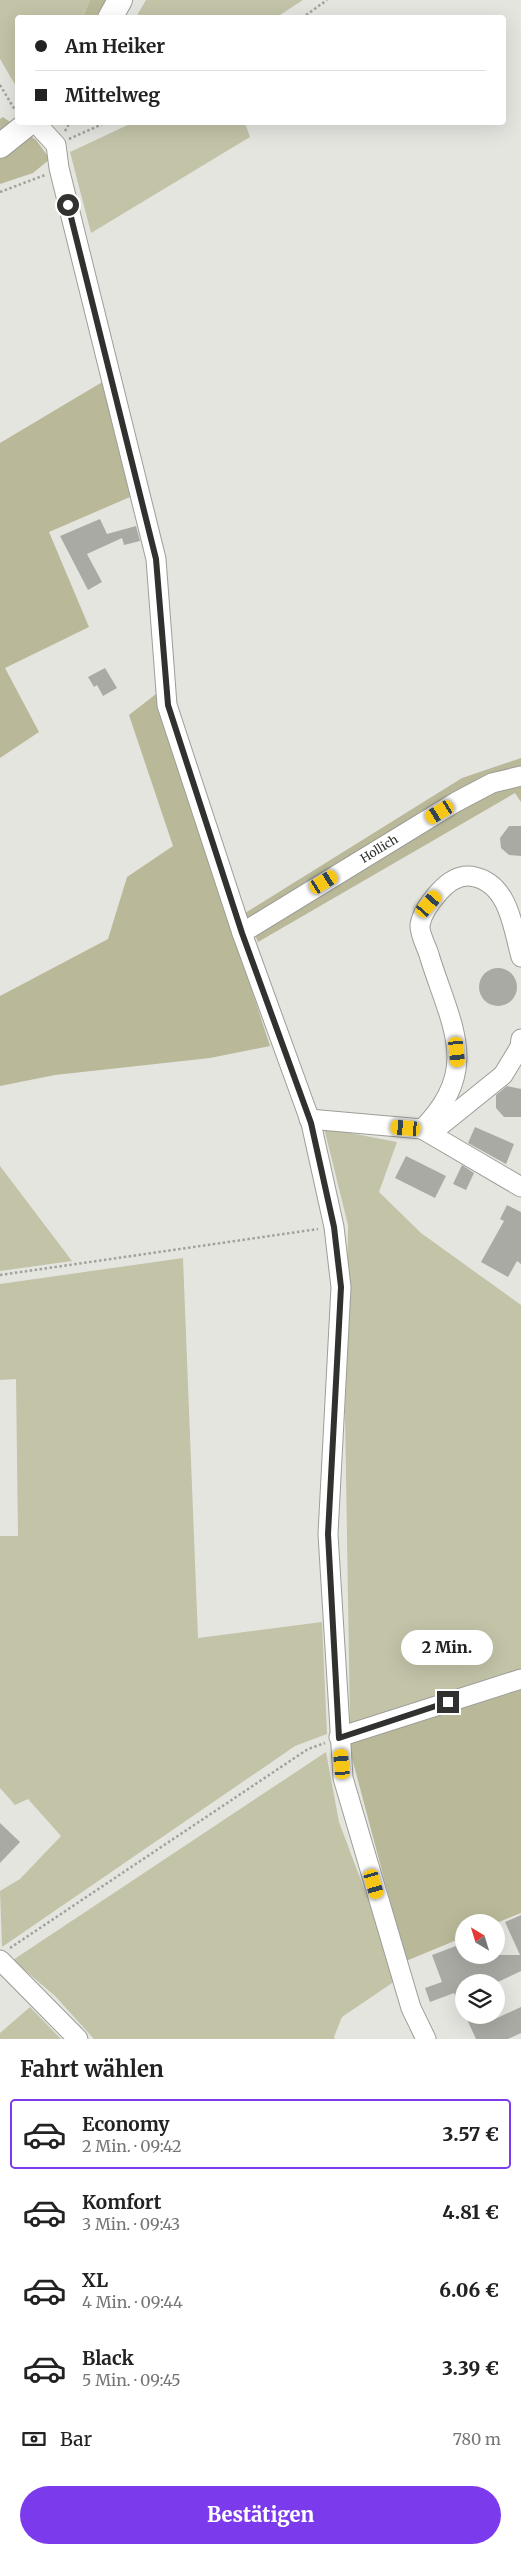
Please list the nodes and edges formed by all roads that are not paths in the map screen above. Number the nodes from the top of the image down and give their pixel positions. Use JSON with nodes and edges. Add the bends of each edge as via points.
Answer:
{"nodes":[{"id":1,"x":120,"y":0,"type":"edge"},
{"id":2,"x":112,"y":15,"type":"edge"},
{"id":3,"x":26,"y":125,"type":"edge"},
{"id":4,"x":38,"y":125,"type":"edge"},
{"id":5,"x":0,"y":146,"type":"edge"},
{"id":6,"x":521,"y":776,"type":"edge"},
{"id":7,"x":242,"y":933,"type":"junction"},
{"id":8,"x":521,"y":957,"type":"edge"},
{"id":9,"x":521,"y":1039,"type":"edge"},
{"id":10,"x":309,"y":1119,"type":"junction"},
{"id":11,"x":422,"y":1129,"type":"junction"},
{"id":12,"x":521,"y":1187,"type":"edge"},
{"id":13,"x":521,"y":1679,"type":"edge"},
{"id":14,"x":339,"y":1738,"type":"junction"},
{"id":15,"x":4,"y":1954,"type":"edge"},
{"id":16,"x":78,"y":2039,"type":"edge"},
{"id":17,"x":426,"y":2039,"type":"edge"}],
"edges":[{"from":1,"to":2,"type":"main road"},
{"from":3,"to":5,"type":"main road"},
{"from":4,"to":7,"type":"street","via":[[56,145],[156,559],[168,705]]},
{"from":6,"to":7,"type":"street","name":"Hollich","via":[[492,783],[456,802]]},
{"from":7,"to":10,"type":"street"},
{"from":8,"to":11,"type":"street","via":[[501,893],[487,880],[469,875],[449,881],[429,904],[420,926],[453,1023],[458,1066],[450,1091]]},
{"from":9,"to":11,"type":"street","via":[[520,1047],[503,1075],[442,1125]]},
{"from":10,"to":11,"type":"street"},
{"from":10,"to":14,"type":"street","via":[[334,1227],[341,1287],[328,1534]]},
{"from":11,"to":12,"type":"street"},
{"from":13,"to":14,"type":"street"},
{"from":14,"to":17,"type":"street","via":[[343,1778],[411,2008]]},
{"from":15,"to":16,"type":"street"}]}
